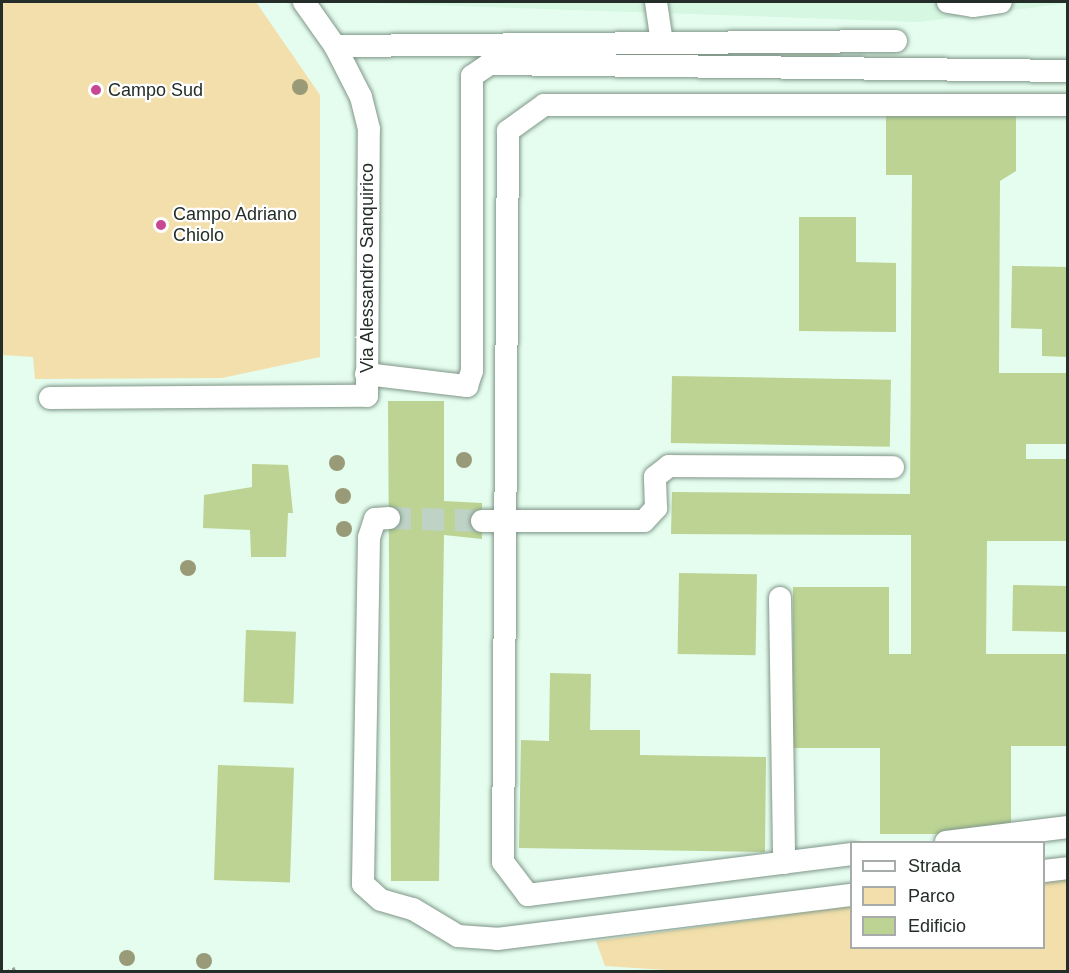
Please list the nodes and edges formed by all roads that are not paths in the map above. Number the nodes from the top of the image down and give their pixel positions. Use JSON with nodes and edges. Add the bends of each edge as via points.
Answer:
{"nodes":[{"id":1,"x":304,"y":2,"type":"edge"},
{"id":2,"x":656,"y":2,"type":"edge"},
{"id":3,"x":948,"y":2,"type":"edge"},
{"id":4,"x":1001,"y":2,"type":"edge"},
{"id":5,"x":897,"y":41,"type":"dead end"},
{"id":6,"x":662,"y":43,"type":"junction"},
{"id":7,"x":335,"y":46,"type":"junction"},
{"id":8,"x":1068,"y":71,"type":"edge"},
{"id":9,"x":1068,"y":105,"type":"edge"},
{"id":10,"x":366,"y":374,"type":"junction"},
{"id":11,"x":50,"y":398,"type":"dead end"},
{"id":12,"x":893,"y":467,"type":"dead end"},
{"id":13,"x":389,"y":518,"type":"tunnel mouth"},
{"id":14,"x":482,"y":521,"type":"tunnel mouth"},
{"id":15,"x":506,"y":521,"type":"junction"},
{"id":16,"x":780,"y":598,"type":"dead end"},
{"id":17,"x":1068,"y":827,"type":"edge"},
{"id":18,"x":961,"y":841,"type":"edge"},
{"id":19,"x":850,"y":854,"type":"edge"},
{"id":20,"x":784,"y":863,"type":"junction"},
{"id":21,"x":1068,"y":868,"type":"edge"},
{"id":22,"x":1045,"y":871,"type":"edge"},
{"id":23,"x":850,"y":895,"type":"edge"}],
"edges":[{"from":1,"to":7,"type":"street","name":"Via Alessandro Sanquirico"},
{"from":2,"to":6,"type":"street"},
{"from":3,"to":4,"type":"street","via":[[973,6]]},
{"from":5,"to":6,"type":"street"},
{"from":6,"to":7,"type":"street"},
{"from":7,"to":10,"type":"street","name":"Via Alessandro Sanquirico","via":[[361,97],[369,129]]},
{"from":8,"to":10,"type":"street","via":[[490,64],[472,76],[472,371],[467,386]]},
{"from":9,"to":15,"type":"street","via":[[544,105],[508,131]]},
{"from":10,"to":11,"type":"street","name":"Via Alessandro Sanquirico","via":[[366,396]]},
{"from":12,"to":15,"type":"street","via":[[669,466],[655,477],[656,508],[644,521]]},
{"from":13,"to":23,"type":"street","via":[[375,519],[369,538],[363,884],[381,900],[413,909],[458,936],[497,939]]},
{"from":14,"to":15,"type":"street"},
{"from":15,"to":20,"type":"street","via":[[503,862],[528,895]]},
{"from":16,"to":20,"type":"street"},
{"from":17,"to":18,"type":"street"},
{"from":19,"to":20,"type":"street"},
{"from":21,"to":22,"type":"street"}]}
